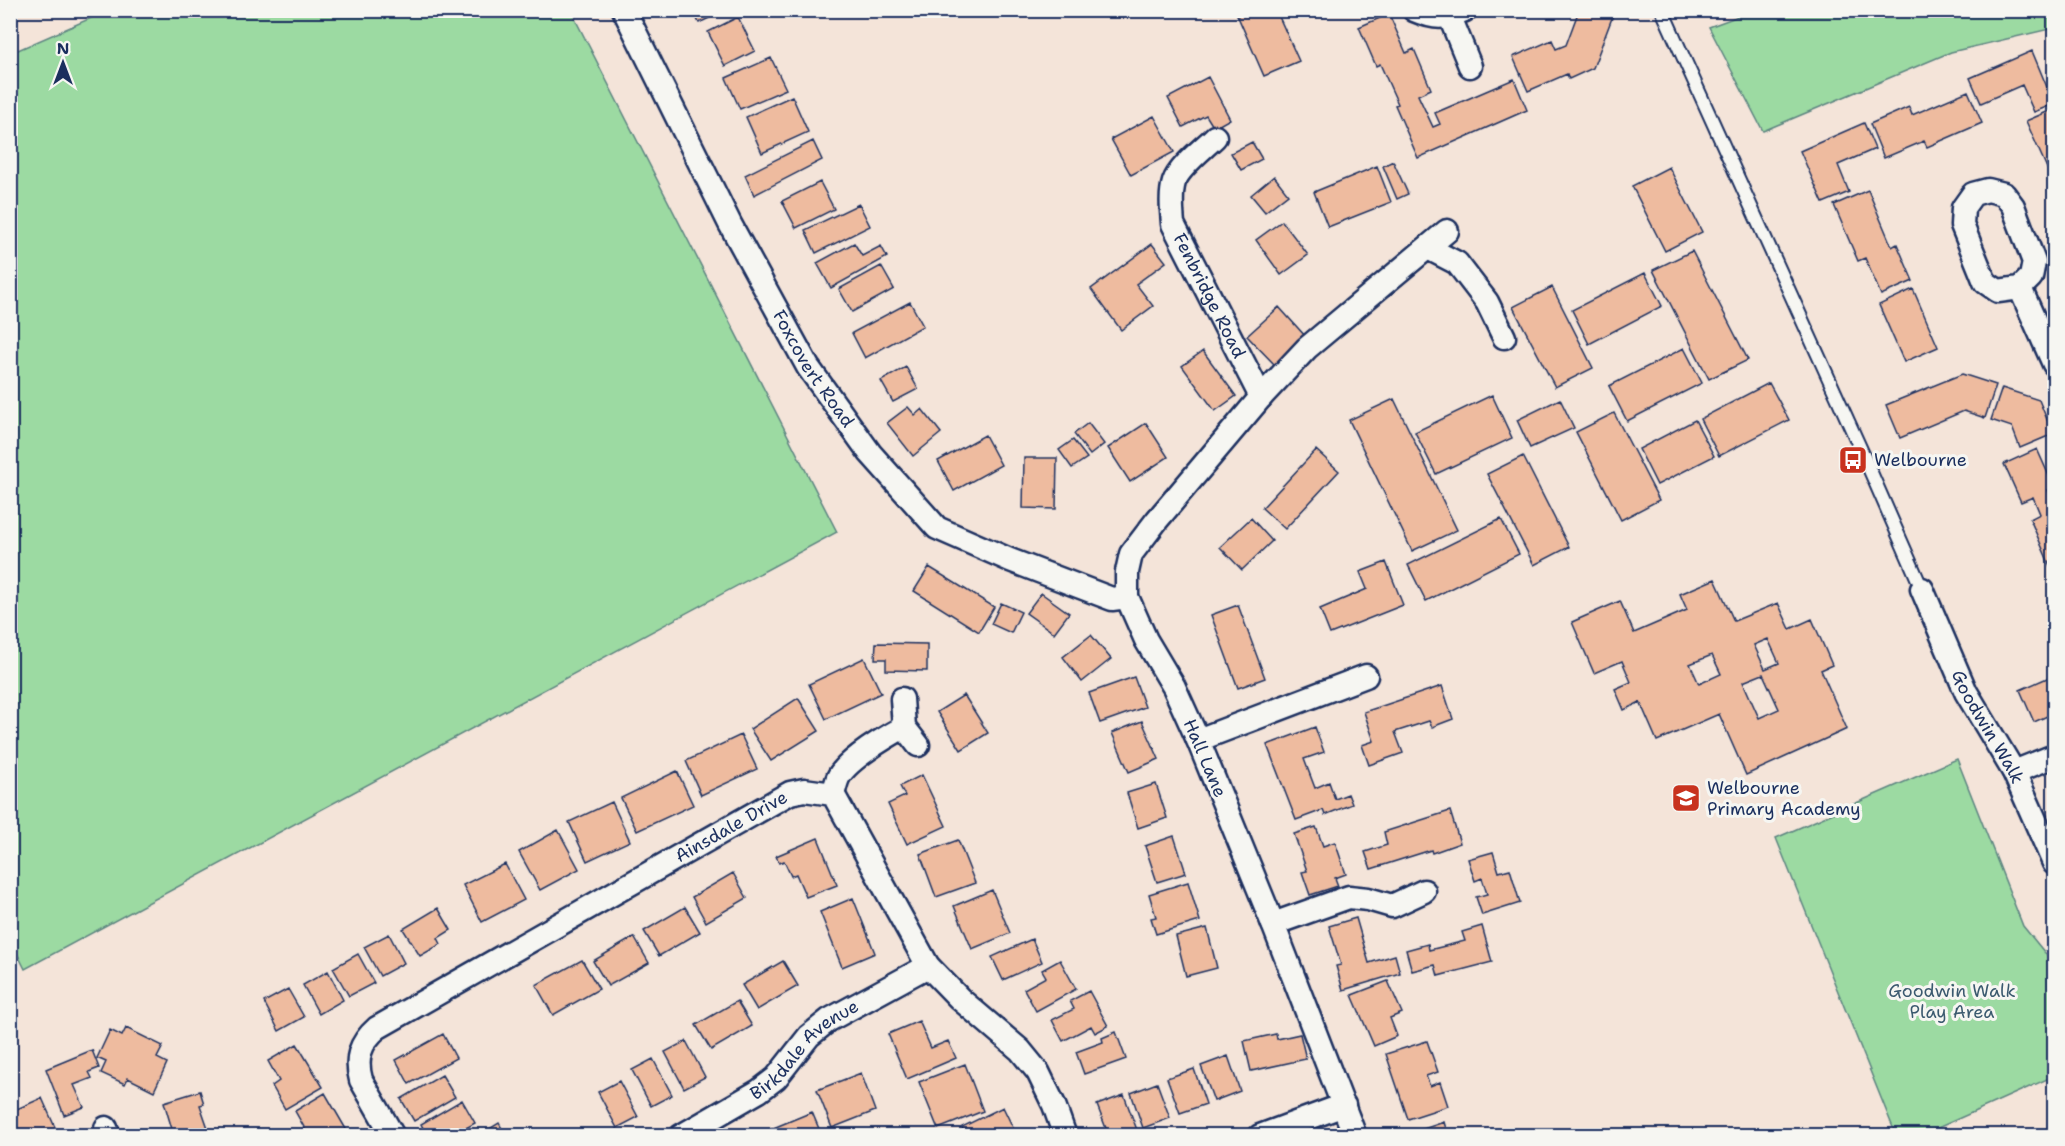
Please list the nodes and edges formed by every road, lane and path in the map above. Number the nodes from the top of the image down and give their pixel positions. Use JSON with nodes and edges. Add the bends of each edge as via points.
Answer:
{"nodes":[{"id":1,"x":624,"y":10,"type":"edge"},
{"id":2,"x":1414,"y":10,"type":"edge"},
{"id":3,"x":1662,"y":10,"type":"edge"},
{"id":4,"x":1457,"y":14,"type":"edge"},
{"id":5,"x":1470,"y":66,"type":"dead end"},
{"id":6,"x":1215,"y":136,"type":"dead end"},
{"id":7,"x":1447,"y":231,"type":"dead end"},
{"id":8,"x":1428,"y":248,"type":"junction"},
{"id":9,"x":2020,"y":288,"type":"dead end"},
{"id":10,"x":1504,"y":337,"type":"dead end"},
{"id":11,"x":2055,"y":364,"type":"edge"},
{"id":12,"x":1261,"y":397,"type":"junction"},
{"id":13,"x":1922,"y":589,"type":"joint"},
{"id":14,"x":1127,"y":597,"type":"junction"},
{"id":15,"x":1366,"y":676,"type":"dead end"},
{"id":16,"x":902,"y":699,"type":"dead end"},
{"id":17,"x":904,"y":727,"type":"junction"},
{"id":18,"x":1198,"y":740,"type":"junction"},
{"id":19,"x":918,"y":745,"type":"dead end"},
{"id":20,"x":2055,"y":756,"type":"edge"},
{"id":21,"x":2014,"y":772,"type":"junction"},
{"id":22,"x":833,"y":794,"type":"junction"},
{"id":23,"x":2055,"y":863,"type":"edge"},
{"id":24,"x":1424,"y":891,"type":"dead end"},
{"id":25,"x":1273,"y":924,"type":"junction"},
{"id":26,"x":928,"y":966,"type":"junction"},
{"id":27,"x":1344,"y":1105,"type":"junction"},
{"id":28,"x":393,"y":1136,"type":"edge"},
{"id":29,"x":681,"y":1136,"type":"edge"},
{"id":30,"x":1065,"y":1136,"type":"edge"},
{"id":31,"x":1260,"y":1136,"type":"edge"},
{"id":32,"x":1355,"y":1136,"type":"edge"}],
"edges":[{"from":1,"to":14,"type":"street","name":"Foxcovert Road","via":[[730,224],[808,367],[870,453],[937,528],[1112,599]]},
{"from":2,"to":4,"type":"street","via":[[1431,18]]},
{"from":3,"to":13,"type":"lane"},
{"from":4,"to":5,"type":"street"},
{"from":6,"to":12,"type":"street","name":"Fenbridge Road","via":[[1174,181],[1173,224]]},
{"from":7,"to":8,"type":"street"},
{"from":8,"to":10,"type":"street","via":[[1456,263],[1487,302]]},
{"from":8,"to":12,"type":"street","via":[[1307,348]]},
{"from":9,"to":11,"type":"street"},
{"from":12,"to":14,"type":"street","via":[[1131,554]]},
{"from":13,"to":21,"type":"street","name":"Goodwin Walk","via":[[1966,692]]},
{"from":14,"to":18,"type":"street","name":"Hall Lane"},
{"from":15,"to":18,"type":"street"},
{"from":16,"to":17,"type":"street"},
{"from":17,"to":19,"type":"street"},
{"from":17,"to":22,"type":"street","via":[[879,740],[838,776]]},
{"from":18,"to":25,"type":"street","name":"Hall Lane"},
{"from":20,"to":21,"type":"street"},
{"from":21,"to":23,"type":"street","name":"Goodwin Walk"},
{"from":22,"to":26,"type":"street"},
{"from":22,"to":28,"type":"street","name":"Ainsdale Drive","via":[[804,790],[790,793],[377,1028],[360,1050],[358,1070]]},
{"from":24,"to":25,"type":"street","via":[[1392,906],[1349,897]]},
{"from":25,"to":27,"type":"street","name":"Hall Lane"},
{"from":26,"to":29,"type":"street","name":"Birkdale Avenue","via":[[829,1020],[808,1036],[776,1078]]},
{"from":26,"to":30,"type":"street","via":[[1020,1050],[1038,1072]]},
{"from":27,"to":31,"type":"street"},
{"from":27,"to":32,"type":"street","name":"Hall Lane"}]}
